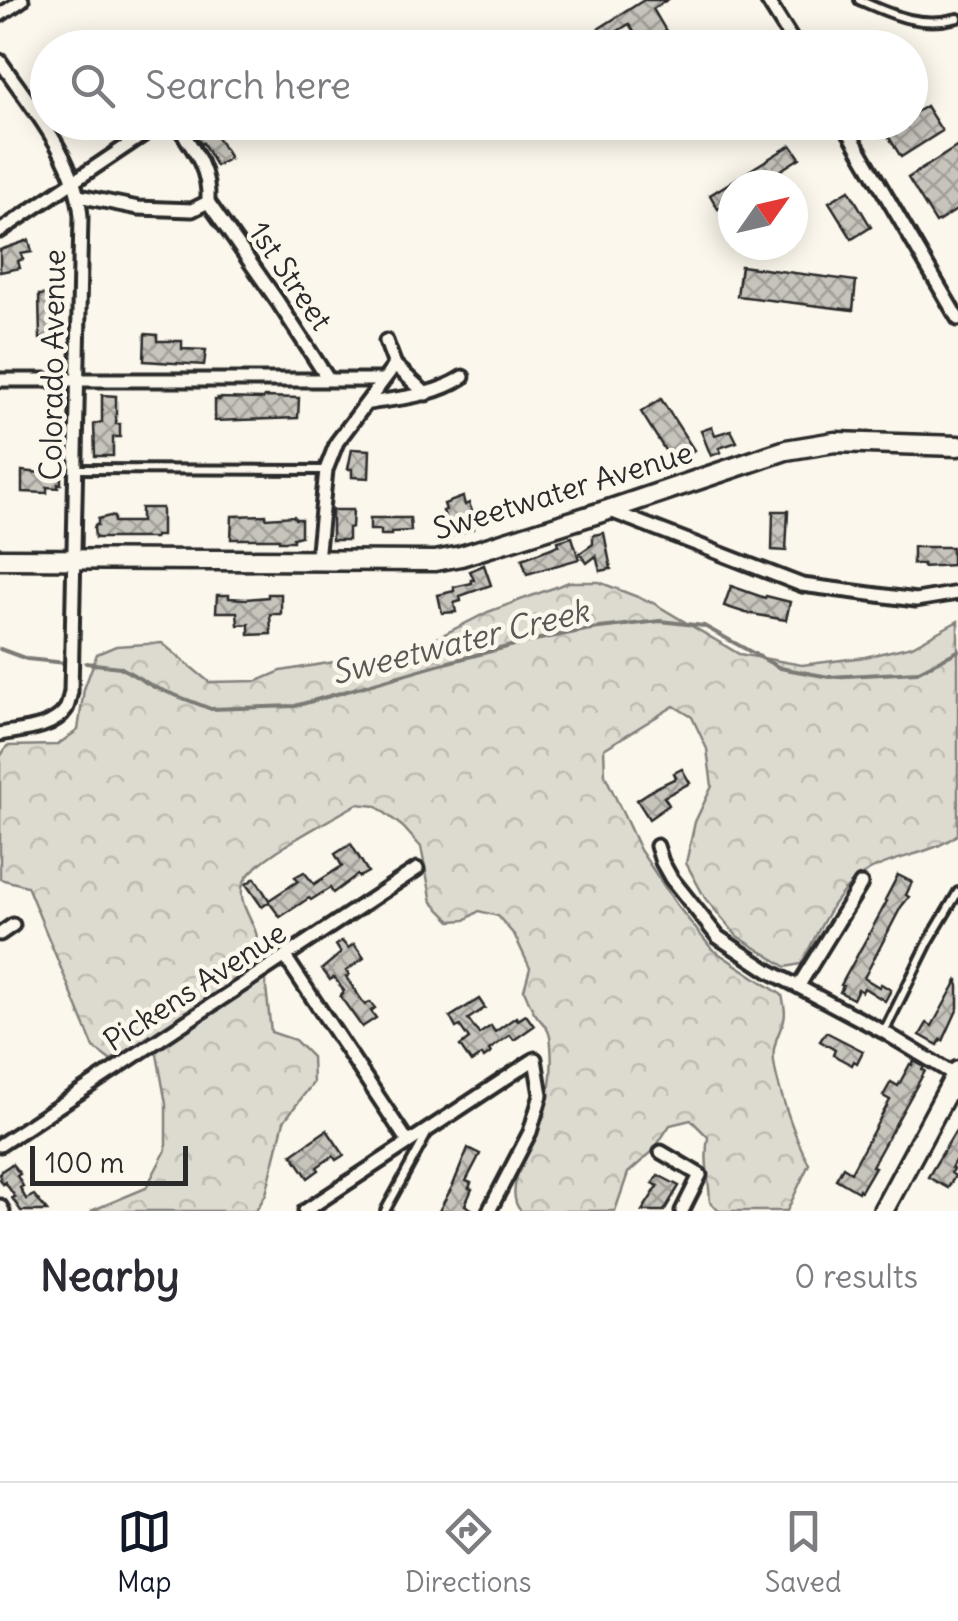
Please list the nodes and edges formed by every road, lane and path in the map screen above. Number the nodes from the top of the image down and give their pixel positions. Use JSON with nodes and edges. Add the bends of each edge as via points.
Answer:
{"nodes":[{"id":1,"x":22,"y":0,"type":"edge"},
{"id":2,"x":768,"y":0,"type":"edge"},
{"id":3,"x":858,"y":0,"type":"edge"},
{"id":4,"x":0,"y":15,"type":"edge"},
{"id":5,"x":958,"y":18,"type":"edge"},
{"id":6,"x":786,"y":30,"type":"edge"},
{"id":7,"x":0,"y":61,"type":"edge"},
{"id":8,"x":30,"y":104,"type":"edge"},
{"id":9,"x":53,"y":140,"type":"edge"},
{"id":10,"x":135,"y":140,"type":"edge"},
{"id":11,"x":187,"y":140,"type":"edge"},
{"id":12,"x":854,"y":140,"type":"edge"},
{"id":13,"x":75,"y":180,"type":"junction"},
{"id":14,"x":80,"y":196,"type":"junction"},
{"id":15,"x":208,"y":202,"type":"junction"},
{"id":16,"x":0,"y":231,"type":"edge"},
{"id":17,"x":958,"y":319,"type":"edge"},
{"id":18,"x":386,"y":341,"type":"dead end"},
{"id":19,"x":395,"y":365,"type":"junction"},
{"id":20,"x":328,"y":378,"type":"junction"},
{"id":21,"x":463,"y":378,"type":"dead end"},
{"id":22,"x":0,"y":380,"type":"edge"},
{"id":23,"x":382,"y":380,"type":"junction"},
{"id":24,"x":76,"y":381,"type":"junction"},
{"id":25,"x":426,"y":394,"type":"junction"},
{"id":26,"x":368,"y":403,"type":"junction"},
{"id":27,"x":958,"y":446,"type":"edge"},
{"id":28,"x":76,"y":469,"type":"junction"},
{"id":29,"x":326,"y":470,"type":"junction"},
{"id":30,"x":608,"y":510,"type":"junction"},
{"id":31,"x":0,"y":559,"type":"edge"},
{"id":32,"x":75,"y":560,"type":"junction"},
{"id":33,"x":317,"y":560,"type":"junction"},
{"id":34,"x":958,"y":593,"type":"edge"},
{"id":35,"x":0,"y":734,"type":"edge"},
{"id":36,"x":657,"y":846,"type":"dead end"},
{"id":37,"x":417,"y":869,"type":"dead end"},
{"id":38,"x":861,"y":884,"type":"dead end"},
{"id":39,"x":958,"y":892,"type":"edge"},
{"id":40,"x":14,"y":925,"type":"dead end"},
{"id":41,"x":0,"y":934,"type":"edge"},
{"id":42,"x":286,"y":958,"type":"junction"},
{"id":43,"x":799,"y":986,"type":"junction"},
{"id":44,"x":884,"y":1032,"type":"junction"},
{"id":45,"x":957,"y":1075,"type":"edge"},
{"id":46,"x":430,"y":1127,"type":"junction"},
{"id":47,"x":408,"y":1142,"type":"junction"},
{"id":48,"x":0,"y":1145,"type":"edge"},
{"id":49,"x":661,"y":1152,"type":"dead end"},
{"id":50,"x":305,"y":1211,"type":"edge"},
{"id":51,"x":386,"y":1211,"type":"edge"},
{"id":52,"x":488,"y":1211,"type":"edge"},
{"id":53,"x":682,"y":1211,"type":"edge"},
{"id":54,"x":883,"y":1211,"type":"edge"}],
"edges":[{"from":1,"to":4,"type":"street"},
{"from":2,"to":6,"type":"street"},
{"from":3,"to":5,"type":"lane","via":[[936,24]]},
{"from":7,"to":8,"type":"street","name":"Colorado Avenue"},
{"from":9,"to":13,"type":"street","name":"Colorado Avenue"},
{"from":10,"to":13,"type":"street"},
{"from":11,"to":15,"type":"street","via":[[206,171]]},
{"from":12,"to":17,"type":"street"},
{"from":13,"to":14,"type":"street","name":"Colorado Avenue"},
{"from":13,"to":16,"type":"street"},
{"from":14,"to":15,"type":"street","via":[[156,209],[192,210]]},
{"from":14,"to":24,"type":"street","name":"Colorado Avenue"},
{"from":15,"to":20,"type":"street","name":"1st Street"},
{"from":18,"to":19,"type":"street"},
{"from":19,"to":23,"type":"street"},
{"from":19,"to":25,"type":"street"},
{"from":20,"to":23,"type":"street"},
{"from":20,"to":24,"type":"street"},
{"from":21,"to":25,"type":"street"},
{"from":22,"to":24,"type":"street"},
{"from":23,"to":26,"type":"street"},
{"from":24,"to":28,"type":"street","name":"Colorado Avenue"},
{"from":25,"to":26,"type":"street"},
{"from":26,"to":29,"type":"street","via":[[337,442]]},
{"from":27,"to":30,"type":"street","name":"Sweetwater Avenue","via":[[811,445]]},
{"from":28,"to":29,"type":"lane"},
{"from":28,"to":32,"type":"street","name":"Colorado Avenue"},
{"from":29,"to":33,"type":"street"},
{"from":30,"to":33,"type":"street","name":"Sweetwater Avenue","via":[[448,559]]},
{"from":30,"to":34,"type":"street","via":[[802,584],[916,600]]},
{"from":31,"to":32,"type":"street","name":"Sweetwater Avenue"},
{"from":32,"to":33,"type":"street","name":"Sweetwater Avenue"},
{"from":32,"to":35,"type":"street","name":"Colorado Avenue","via":[[66,709],[52,721]]},
{"from":36,"to":43,"type":"street","via":[[672,878],[726,943]]},
{"from":37,"to":42,"type":"street","name":"Pickens Avenue"},
{"from":38,"to":43,"type":"street"},
{"from":39,"to":44,"type":"lane"},
{"from":40,"to":41,"type":"street"},
{"from":42,"to":47,"type":"street"},
{"from":42,"to":48,"type":"street","name":"Pickens Avenue"},
{"from":43,"to":44,"type":"street"},
{"from":44,"to":45,"type":"street"},
{"from":45,"to":54,"type":"street"},
{"from":46,"to":47,"type":"street"},
{"from":46,"to":51,"type":"lane"},
{"from":46,"to":52,"type":"street","via":[[535,1059],[541,1095],[530,1132]]},
{"from":47,"to":50,"type":"street"},
{"from":49,"to":53,"type":"street","via":[[700,1175]]}]}
